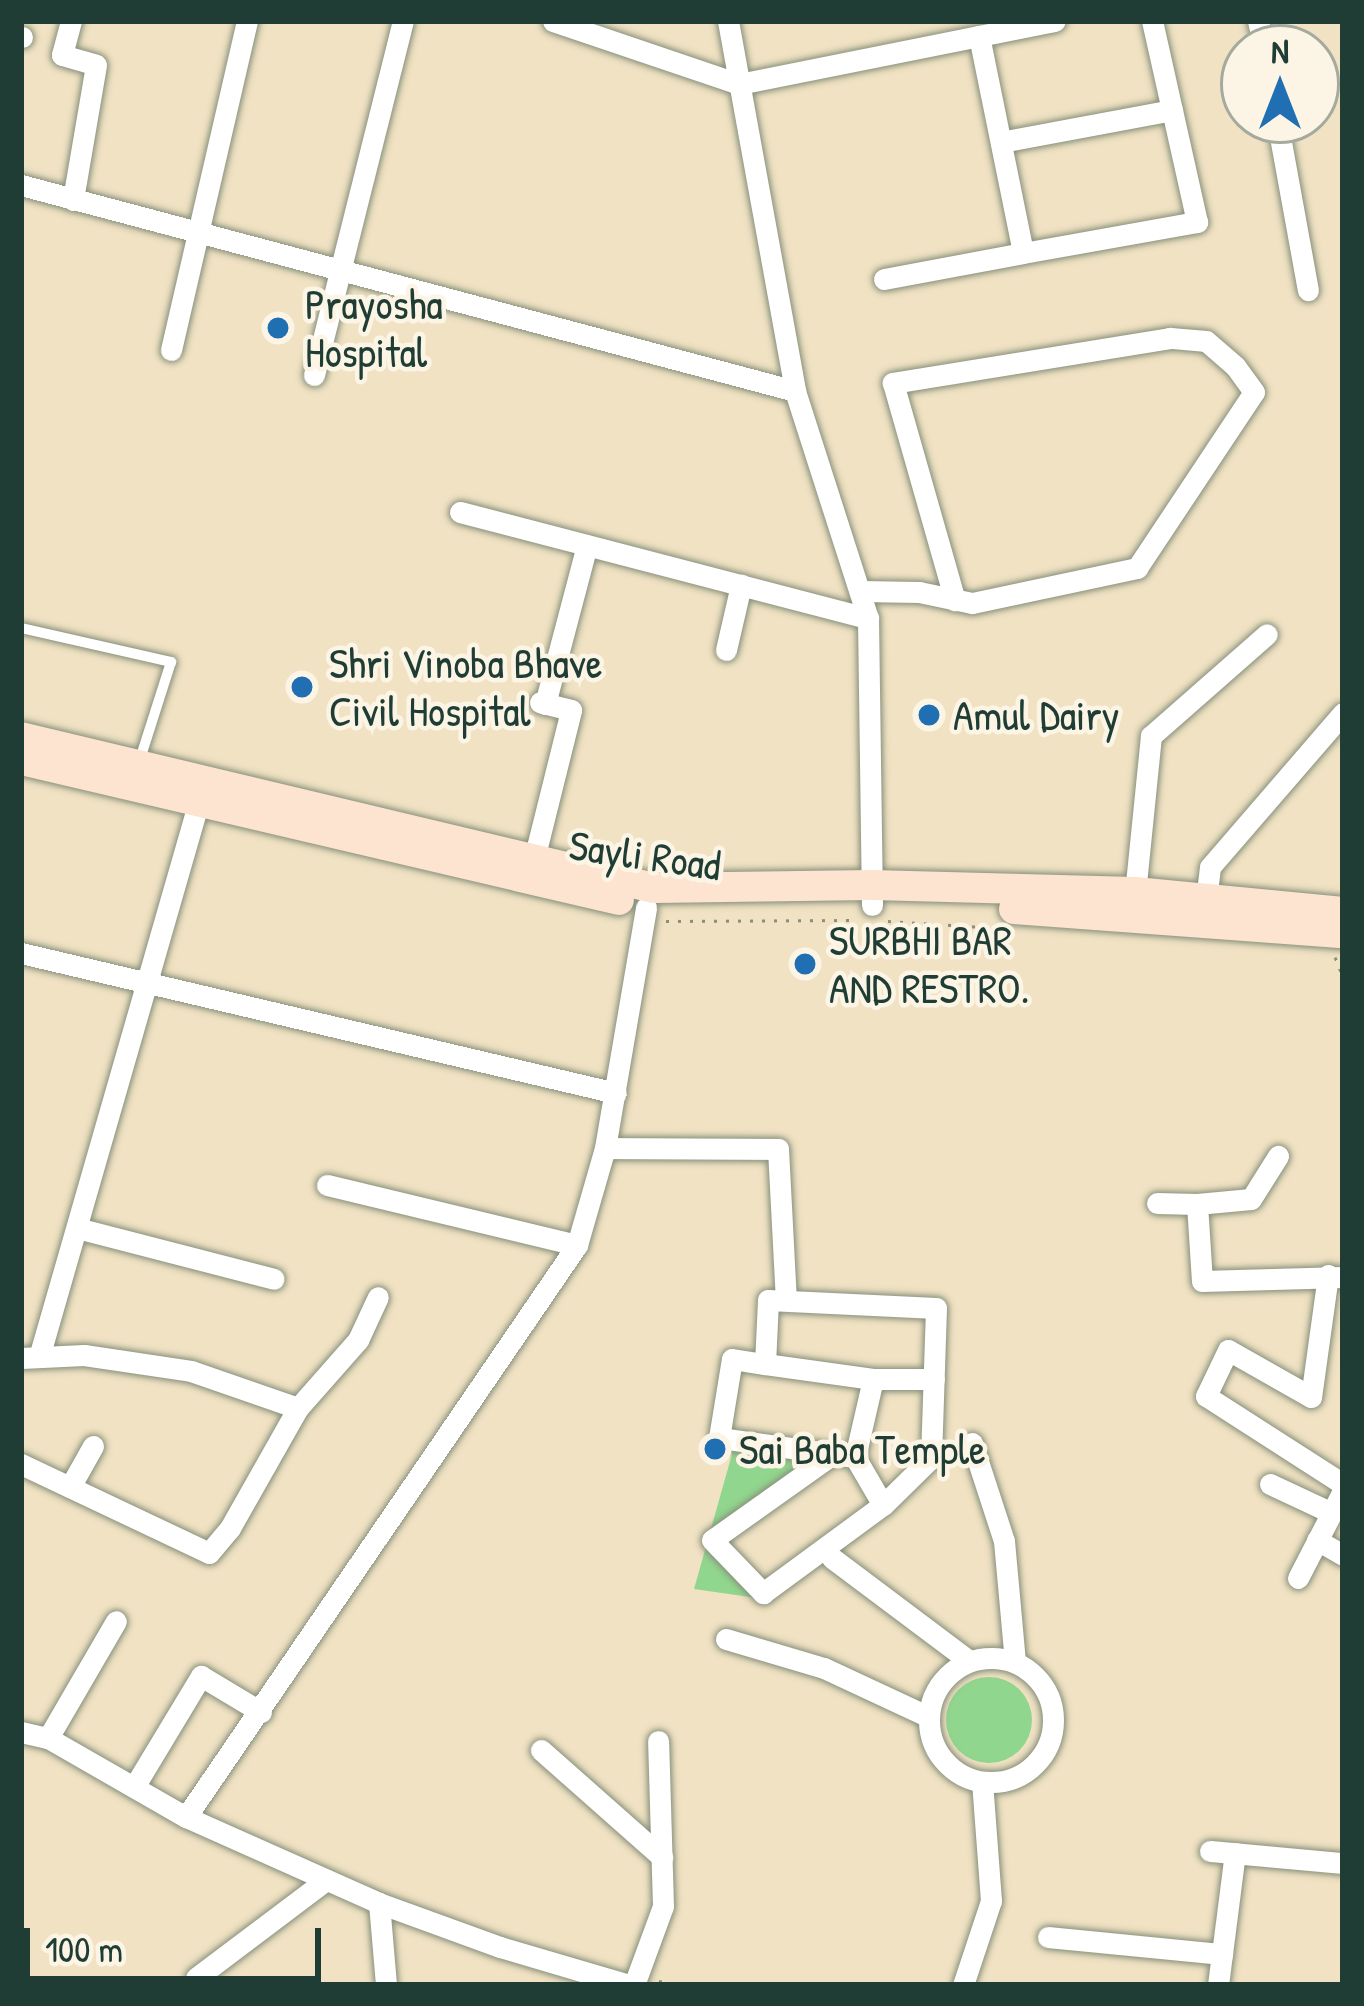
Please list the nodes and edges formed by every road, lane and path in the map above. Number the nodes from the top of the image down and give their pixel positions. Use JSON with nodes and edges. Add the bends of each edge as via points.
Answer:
{"nodes":[{"id":1,"x":71,"y":21,"type":"edge"},
{"id":2,"x":247,"y":21,"type":"edge"},
{"id":3,"x":403,"y":21,"type":"edge"},
{"id":4,"x":553,"y":21,"type":"edge"},
{"id":5,"x":728,"y":21,"type":"edge"},
{"id":6,"x":1055,"y":21,"type":"edge"},
{"id":7,"x":1152,"y":21,"type":"edge"},
{"id":8,"x":979,"y":36,"type":"junction"},
{"id":9,"x":739,"y":84,"type":"junction"},
{"id":10,"x":1172,"y":110,"type":"junction"},
{"id":11,"x":1001,"y":142,"type":"junction"},
{"id":12,"x":1281,"y":144,"type":"edge"},
{"id":13,"x":21,"y":185,"type":"edge"},
{"id":14,"x":73,"y":200,"type":"junction"},
{"id":15,"x":199,"y":233,"type":"junction"},
{"id":16,"x":1023,"y":253,"type":"junction"},
{"id":17,"x":339,"y":271,"type":"junction"},
{"id":18,"x":884,"y":279,"type":"dead end"},
{"id":19,"x":1308,"y":290,"type":"dead end"},
{"id":20,"x":170,"y":350,"type":"dead end"},
{"id":21,"x":314,"y":375,"type":"dead end"},
{"id":22,"x":795,"y":391,"type":"junction"},
{"id":23,"x":460,"y":512,"type":"dead end"},
{"id":24,"x":587,"y":545,"type":"junction"},
{"id":25,"x":741,"y":585,"type":"junction"},
{"id":26,"x":860,"y":591,"type":"junction"},
{"id":27,"x":955,"y":599,"type":"junction"},
{"id":28,"x":868,"y":618,"type":"junction"},
{"id":29,"x":21,"y":628,"type":"edge"},
{"id":30,"x":1267,"y":634,"type":"dead end"},
{"id":31,"x":726,"y":650,"type":"dead end"},
{"id":32,"x":1343,"y":713,"type":"edge"},
{"id":33,"x":21,"y":737,"type":"edge"},
{"id":34,"x":21,"y":760,"type":"edge"},
{"id":35,"x":135,"y":775,"type":"junction"},
{"id":36,"x":199,"y":802,"type":"junction"},
{"id":37,"x":532,"y":869,"type":"junction"},
{"id":38,"x":872,"y":895,"type":"junction"},
{"id":39,"x":1134,"y":904,"type":"junction"},
{"id":40,"x":646,"y":907,"type":"junction"},
{"id":41,"x":1205,"y":911,"type":"junction"},
{"id":42,"x":1343,"y":912,"type":"edge"},
{"id":43,"x":1339,"y":944,"type":"edge"},
{"id":44,"x":21,"y":953,"type":"edge"},
{"id":45,"x":1343,"y":977,"type":"edge"},
{"id":46,"x":149,"y":984,"type":"junction"},
{"id":47,"x":616,"y":1094,"type":"junction"},
{"id":48,"x":605,"y":1148,"type":"junction"},
{"id":49,"x":1277,"y":1156,"type":"dead end"},
{"id":50,"x":327,"y":1185,"type":"dead end"},
{"id":51,"x":1157,"y":1203,"type":"dead end"},
{"id":52,"x":1197,"y":1204,"type":"junction"},
{"id":53,"x":77,"y":1228,"type":"junction"},
{"id":54,"x":577,"y":1245,"type":"junction"},
{"id":55,"x":1336,"y":1276,"type":"edge"},
{"id":56,"x":274,"y":1279,"type":"dead end"},
{"id":57,"x":378,"y":1297,"type":"dead end"},
{"id":58,"x":787,"y":1300,"type":"junction"},
{"id":59,"x":30,"y":1358,"type":"edge"},
{"id":60,"x":765,"y":1364,"type":"junction"},
{"id":61,"x":873,"y":1379,"type":"junction"},
{"id":62,"x":934,"y":1379,"type":"junction"},
{"id":63,"x":298,"y":1408,"type":"junction"},
{"id":64,"x":972,"y":1443,"type":"dead end"},
{"id":65,"x":93,"y":1446,"type":"dead end"},
{"id":66,"x":844,"y":1455,"type":"junction"},
{"id":67,"x":21,"y":1464,"type":"edge"},
{"id":68,"x":1270,"y":1484,"type":"dead end"},
{"id":69,"x":70,"y":1487,"type":"junction"},
{"id":70,"x":1343,"y":1488,"type":"edge"},
{"id":71,"x":883,"y":1505,"type":"junction"},
{"id":72,"x":1330,"y":1512,"type":"junction"},
{"id":73,"x":1317,"y":1540,"type":"junction"},
{"id":74,"x":1343,"y":1555,"type":"edge"},
{"id":75,"x":832,"y":1558,"type":"dead end"},
{"id":76,"x":1298,"y":1578,"type":"dead end"},
{"id":77,"x":116,"y":1621,"type":"dead end"},
{"id":78,"x":726,"y":1639,"type":"dead end"},
{"id":79,"x":969,"y":1661,"type":"junction"},
{"id":80,"x":1015,"y":1663,"type":"junction"},
{"id":81,"x":261,"y":1712,"type":"junction"},
{"id":82,"x":929,"y":1717,"type":"junction"},
{"id":83,"x":21,"y":1732,"type":"edge"},
{"id":84,"x":49,"y":1738,"type":"junction"},
{"id":85,"x":658,"y":1741,"type":"dead end"},
{"id":86,"x":542,"y":1750,"type":"dead end"},
{"id":87,"x":982,"y":1782,"type":"junction"},
{"id":88,"x":134,"y":1787,"type":"junction"},
{"id":89,"x":186,"y":1817,"type":"junction"},
{"id":90,"x":1210,"y":1851,"type":"dead end"},
{"id":91,"x":1235,"y":1853,"type":"junction"},
{"id":92,"x":662,"y":1857,"type":"junction"},
{"id":93,"x":1343,"y":1863,"type":"edge"},
{"id":94,"x":326,"y":1880,"type":"junction"},
{"id":95,"x":379,"y":1903,"type":"junction"},
{"id":96,"x":1048,"y":1937,"type":"dead end"},
{"id":97,"x":1222,"y":1954,"type":"junction"},
{"id":98,"x":196,"y":1978,"type":"dead end"},
{"id":99,"x":386,"y":1985,"type":"edge"},
{"id":100,"x":632,"y":1985,"type":"edge"},
{"id":101,"x":963,"y":1985,"type":"edge"},
{"id":102,"x":1218,"y":1985,"type":"edge"}],
"edges":[{"from":1,"to":14,"type":"street","via":[[62,55],[96,64]]},
{"from":2,"to":15,"type":"street"},
{"from":3,"to":17,"type":"street"},
{"from":4,"to":9,"type":"street"},
{"from":5,"to":9,"type":"street"},
{"from":6,"to":8,"type":"street"},
{"from":7,"to":10,"type":"street"},
{"from":8,"to":9,"type":"street"},
{"from":8,"to":11,"type":"street"},
{"from":9,"to":22,"type":"street"},
{"from":10,"to":11,"type":"street"},
{"from":10,"to":16,"type":"street","via":[[1197,222]]},
{"from":11,"to":16,"type":"street"},
{"from":12,"to":19,"type":"street"},
{"from":13,"to":14,"type":"street"},
{"from":14,"to":15,"type":"street"},
{"from":15,"to":17,"type":"street"},
{"from":15,"to":20,"type":"street"},
{"from":16,"to":18,"type":"street"},
{"from":17,"to":21,"type":"street"},
{"from":17,"to":22,"type":"street"},
{"from":22,"to":26,"type":"street"},
{"from":23,"to":24,"type":"street"},
{"from":24,"to":25,"type":"street"},
{"from":24,"to":37,"type":"street","via":[[542,703],[571,710]]},
{"from":25,"to":28,"type":"street"},
{"from":25,"to":31,"type":"street"},
{"from":26,"to":27,"type":"street"},
{"from":26,"to":28,"type":"street"},
{"from":27,"to":27,"type":"street","via":[[972,603],[1137,568],[1254,392],[1235,366],[1206,341],[1170,338],[893,383]]},
{"from":28,"to":38,"type":"street"},
{"from":29,"to":35,"type":"lane","via":[[171,662]]},
{"from":30,"to":39,"type":"street","via":[[1151,736]]},
{"from":32,"to":41,"type":"street","via":[[1210,867]]},
{"from":33,"to":35,"type":"main road"},
{"from":34,"to":35,"type":"main road","name":"Sayli Road"},
{"from":35,"to":36,"type":"main road","name":"Sayli Road"},
{"from":35,"to":37,"type":"main road"},
{"from":36,"to":37,"type":"main road","name":"Sayli Road"},
{"from":36,"to":46,"type":"street"},
{"from":37,"to":38,"type":"main road","via":[[674,890]]},
{"from":37,"to":40,"type":"main road","name":"Sayli Road"},
{"from":38,"to":39,"type":"main road","name":"Sayli Road"},
{"from":38,"to":40,"type":"main road","name":"Sayli Road"},
{"from":39,"to":41,"type":"main road","name":"Sayli Road"},
{"from":40,"to":47,"type":"street"},
{"from":41,"to":42,"type":"main road"},
{"from":41,"to":43,"type":"main road","name":"Sayli Road"},
{"from":43,"to":45,"type":"path"},
{"from":44,"to":46,"type":"street"},
{"from":46,"to":47,"type":"street"},
{"from":46,"to":53,"type":"street"},
{"from":47,"to":48,"type":"street"},
{"from":48,"to":54,"type":"street"},
{"from":48,"to":58,"type":"street","via":[[778,1149]]},
{"from":49,"to":52,"type":"street","via":[[1251,1199]]},
{"from":50,"to":54,"type":"street"},
{"from":51,"to":52,"type":"street"},
{"from":52,"to":55,"type":"street","via":[[1202,1281]]},
{"from":53,"to":56,"type":"street"},
{"from":53,"to":59,"type":"street"},
{"from":54,"to":81,"type":"street"},
{"from":55,"to":70,"type":"street","via":[[1311,1397],[1228,1350],[1206,1396]]},
{"from":57,"to":63,"type":"street","via":[[358,1340]]},
{"from":58,"to":60,"type":"street","via":[[768,1300]]},
{"from":58,"to":62,"type":"street","via":[[936,1308]]},
{"from":59,"to":63,"type":"street","via":[[84,1355],[191,1371]]},
{"from":60,"to":61,"type":"street"},
{"from":60,"to":66,"type":"street","via":[[732,1359],[719,1438]]},
{"from":61,"to":62,"type":"street"},
{"from":61,"to":66,"type":"street"},
{"from":62,"to":71,"type":"street","via":[[931,1458]]},
{"from":63,"to":69,"type":"street","via":[[209,1553]]},
{"from":64,"to":80,"type":"street","via":[[1004,1541]]},
{"from":65,"to":69,"type":"street"},
{"from":66,"to":71,"type":"street"},
{"from":66,"to":71,"type":"street","via":[[712,1540],[763,1593]]},
{"from":67,"to":69,"type":"street"},
{"from":68,"to":72,"type":"street"},
{"from":70,"to":72,"type":"street"},
{"from":72,"to":73,"type":"street"},
{"from":73,"to":74,"type":"street"},
{"from":73,"to":76,"type":"street"},
{"from":75,"to":79,"type":"street"},
{"from":77,"to":84,"type":"street"},
{"from":78,"to":82,"type":"street","via":[[824,1668]]},
{"from":79,"to":80,"type":"street"},
{"from":79,"to":82,"type":"street","via":[[937,1688]]},
{"from":80,"to":87,"type":"street","via":[[1052,1705],[1048,1746],[1021,1775]]},
{"from":81,"to":88,"type":"street","via":[[201,1676]]},
{"from":81,"to":89,"type":"street"},
{"from":82,"to":87,"type":"street","via":[[946,1764]]},
{"from":83,"to":84,"type":"street"},
{"from":84,"to":88,"type":"street"},
{"from":85,"to":92,"type":"street"},
{"from":86,"to":92,"type":"street"},
{"from":87,"to":101,"type":"street","via":[[991,1901]]},
{"from":88,"to":89,"type":"street"},
{"from":89,"to":94,"type":"street"},
{"from":90,"to":91,"type":"street"},
{"from":91,"to":93,"type":"street"},
{"from":91,"to":97,"type":"street"},
{"from":92,"to":100,"type":"street","via":[[663,1906]]},
{"from":94,"to":95,"type":"street"},
{"from":94,"to":98,"type":"street"},
{"from":95,"to":99,"type":"street"},
{"from":95,"to":100,"type":"street"},
{"from":96,"to":97,"type":"street"},
{"from":97,"to":102,"type":"street"}]}
